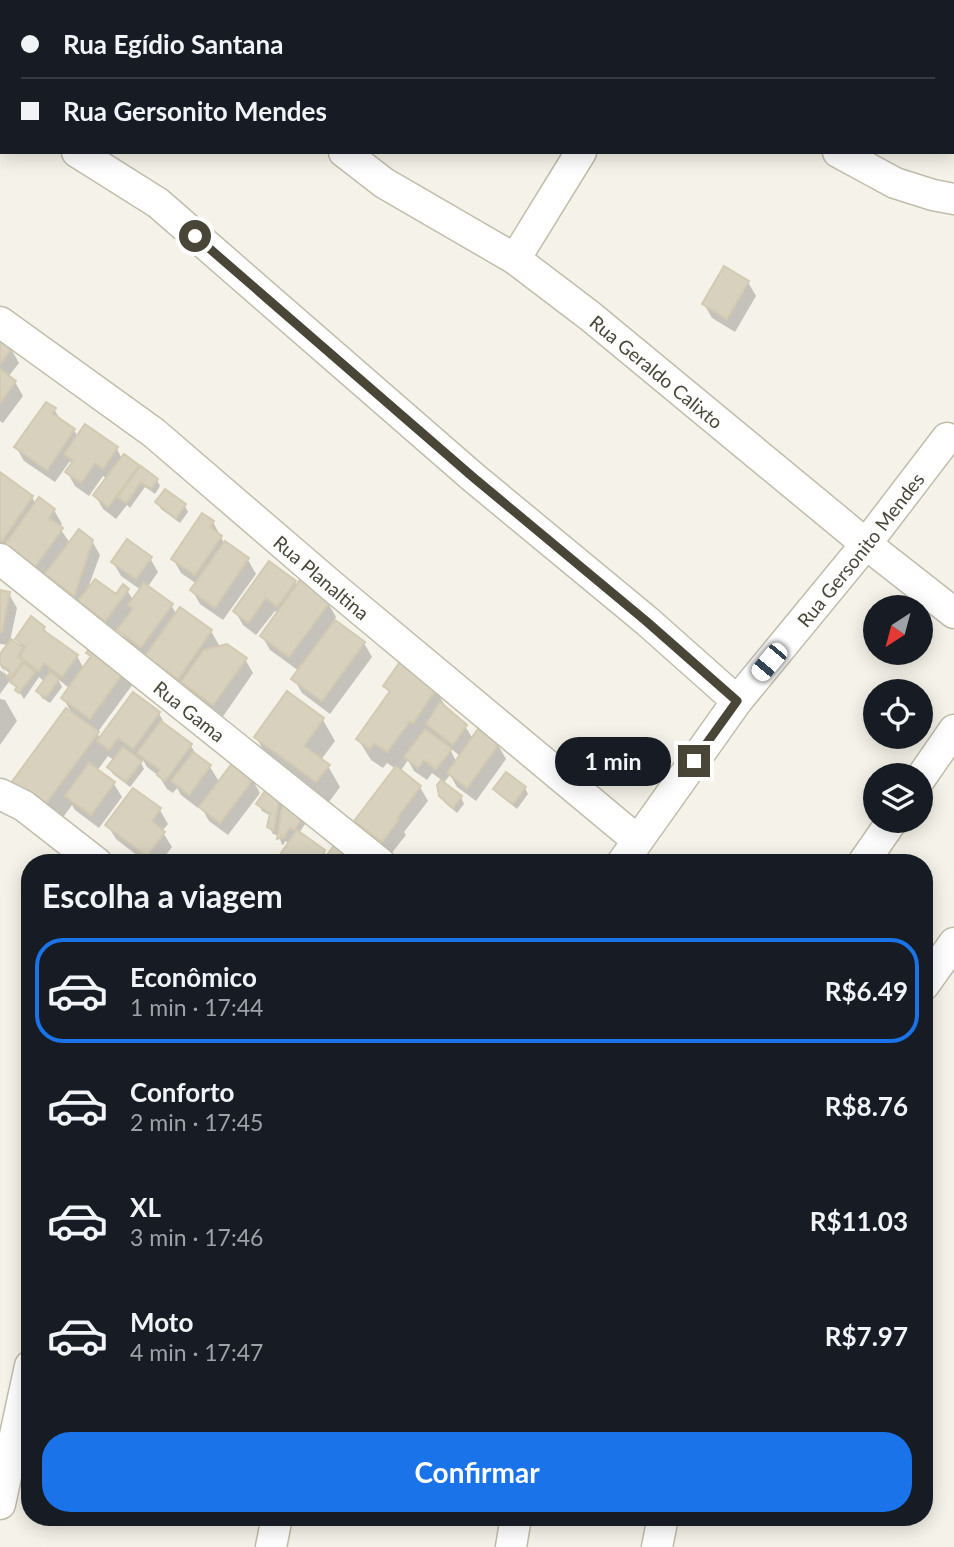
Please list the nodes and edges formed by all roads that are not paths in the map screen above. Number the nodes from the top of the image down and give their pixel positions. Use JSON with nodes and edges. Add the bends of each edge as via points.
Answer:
{"nodes":[{"id":1,"x":80,"y":154,"type":"edge"},
{"id":2,"x":347,"y":154,"type":"edge"},
{"id":3,"x":580,"y":154,"type":"edge"},
{"id":4,"x":842,"y":154,"type":"edge"},
{"id":5,"x":954,"y":199,"type":"edge"},
{"id":6,"x":515,"y":259,"type":"junction"},
{"id":7,"x":0,"y":322,"type":"edge"},
{"id":8,"x":947,"y":438,"type":"dead end"},
{"id":9,"x":866,"y":544,"type":"junction"},
{"id":10,"x":0,"y":559,"type":"edge"},
{"id":11,"x":954,"y":613,"type":"edge"},
{"id":12,"x":737,"y":701,"type":"junction"},
{"id":13,"x":954,"y":730,"type":"edge"},
{"id":14,"x":931,"y":763,"type":"edge"},
{"id":15,"x":0,"y":794,"type":"edge"},
{"id":16,"x":884,"y":833,"type":"edge"},
{"id":17,"x":629,"y":852,"type":"edge"},
{"id":18,"x":85,"y":854,"type":"edge"},
{"id":19,"x":369,"y":854,"type":"edge"},
{"id":20,"x":869,"y":854,"type":"edge"},
{"id":21,"x":954,"y":943,"type":"edge"},
{"id":22,"x":933,"y":972,"type":"edge"},
{"id":23,"x":21,"y":1407,"type":"edge"},
{"id":24,"x":0,"y":1502,"type":"edge"},
{"id":25,"x":275,"y":1526,"type":"edge"},
{"id":26,"x":514,"y":1526,"type":"edge"},
{"id":27,"x":661,"y":1526,"type":"edge"},
{"id":28,"x":271,"y":1547,"type":"edge"},
{"id":29,"x":511,"y":1547,"type":"edge"},
{"id":30,"x":657,"y":1547,"type":"edge"}],
"edges":[{"from":1,"to":12,"type":"street","via":[[158,203]]},
{"from":2,"to":6,"type":"street","name":"Rua Geraldo Calixto","via":[[384,183]]},
{"from":3,"to":6,"type":"street"},
{"from":4,"to":5,"type":"street","via":[[895,183]]},
{"from":6,"to":9,"type":"street","name":"Rua Geraldo Calixto"},
{"from":7,"to":17,"type":"street","name":"Rua Planaltina","via":[[154,433]]},
{"from":8,"to":9,"type":"street","name":"Rua Gersonito Mendes"},
{"from":9,"to":11,"type":"street","name":"Rua Geraldo Calixto"},
{"from":9,"to":12,"type":"street","name":"Rua Gersonito Mendes"},
{"from":10,"to":19,"type":"street","name":"Rua Gama"},
{"from":12,"to":17,"type":"street","name":"Rua Gersonito Mendes"},
{"from":13,"to":14,"type":"street"},
{"from":15,"to":18,"type":"street","via":[[24,806]]},
{"from":16,"to":20,"type":"street"},
{"from":21,"to":22,"type":"street"},
{"from":23,"to":24,"type":"street"},
{"from":25,"to":28,"type":"street"},
{"from":26,"to":29,"type":"street"},
{"from":27,"to":30,"type":"street"}]}
